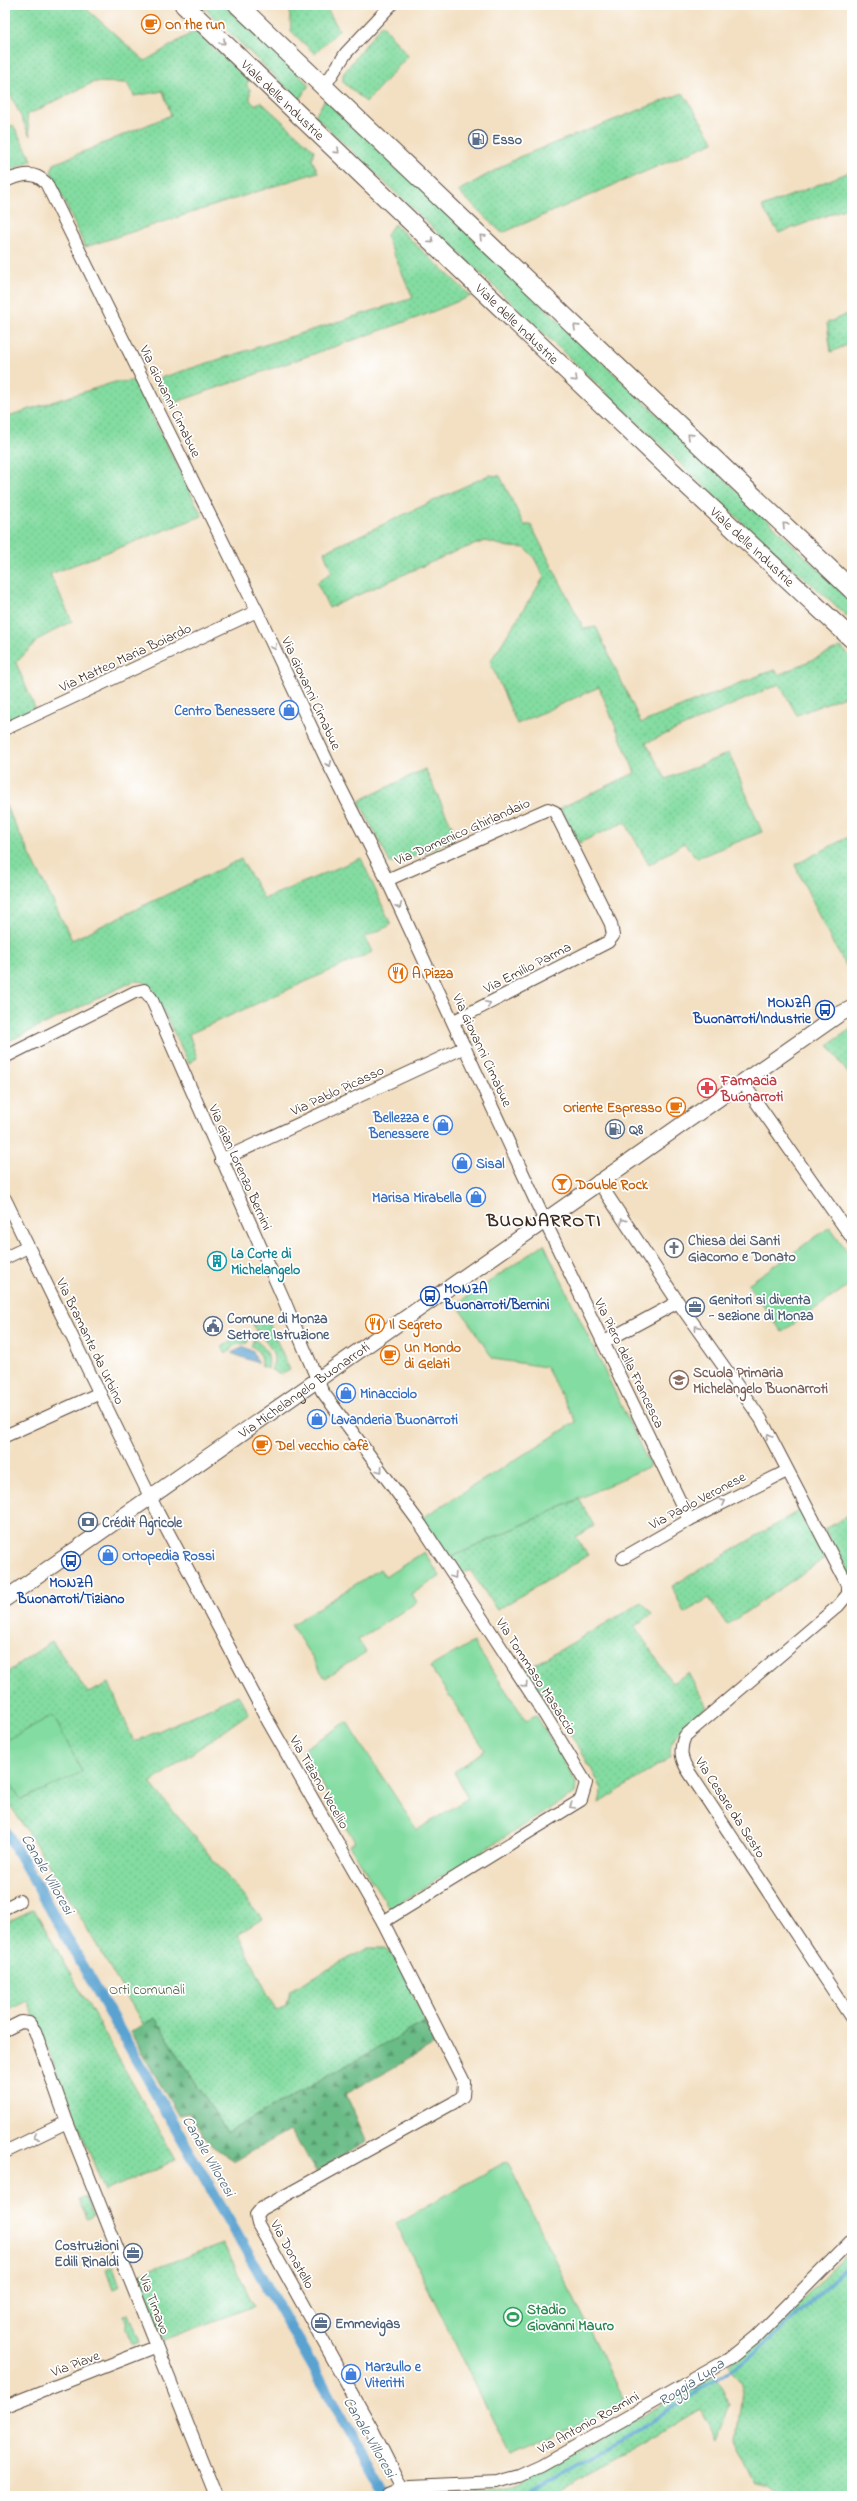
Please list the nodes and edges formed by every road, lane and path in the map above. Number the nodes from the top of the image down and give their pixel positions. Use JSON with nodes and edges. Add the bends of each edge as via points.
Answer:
{"nodes":[{"id":1,"x":184,"y":5,"type":"edge"},
{"id":2,"x":238,"y":5,"type":"edge"},
{"id":3,"x":391,"y":5,"type":"edge"},
{"id":4,"x":324,"y":87,"type":"junction"},
{"id":5,"x":5,"y":181,"type":"edge"},
{"id":6,"x":813,"y":552,"type":"junction"},
{"id":7,"x":777,"y":569,"type":"junction"},
{"id":8,"x":852,"y":579,"type":"edge"},
{"id":9,"x":852,"y":590,"type":"edge"},
{"id":10,"x":258,"y":611,"type":"junction"},
{"id":11,"x":852,"y":639,"type":"edge"},
{"id":12,"x":852,"y":653,"type":"edge"},
{"id":13,"x":5,"y":729,"type":"edge"},
{"id":14,"x":387,"y":880,"type":"junction"},
{"id":15,"x":613,"y":936,"type":"joint"},
{"id":16,"x":852,"y":1001,"type":"edge"},
{"id":17,"x":852,"y":1008,"type":"edge"},
{"id":18,"x":838,"y":1015,"type":"junction"},
{"id":19,"x":454,"y":1021,"type":"junction"},
{"id":20,"x":465,"y":1047,"type":"junction"},
{"id":21,"x":5,"y":1057,"type":"edge"},
{"id":22,"x":743,"y":1083,"type":"junction"},
{"id":23,"x":221,"y":1160,"type":"junction"},
{"id":24,"x":598,"y":1181,"type":"junction"},
{"id":25,"x":5,"y":1199,"type":"edge"},
{"id":26,"x":545,"y":1219,"type":"junction"},
{"id":27,"x":852,"y":1238,"type":"edge"},
{"id":28,"x":28,"y":1247,"type":"junction"},
{"id":29,"x":5,"y":1258,"type":"edge"},
{"id":30,"x":678,"y":1302,"type":"junction"},
{"id":31,"x":604,"y":1342,"type":"junction"},
{"id":32,"x":318,"y":1380,"type":"junction"},
{"id":33,"x":100,"y":1393,"type":"junction"},
{"id":34,"x":5,"y":1436,"type":"edge"},
{"id":35,"x":787,"y":1471,"type":"junction"},
{"id":36,"x":149,"y":1497,"type":"junction"},
{"id":37,"x":688,"y":1520,"type":"junction"},
{"id":38,"x":623,"y":1558,"type":"dead end"},
{"id":39,"x":5,"y":1599,"type":"edge"},
{"id":40,"x":20,"y":1901,"type":"dead end"},
{"id":41,"x":5,"y":1908,"type":"edge"},
{"id":42,"x":383,"y":1922,"type":"junction"},
{"id":43,"x":852,"y":2019,"type":"edge"},
{"id":44,"x":5,"y":2030,"type":"edge"},
{"id":45,"x":464,"y":2082,"type":"joint"},
{"id":46,"x":67,"y":2122,"type":"junction"},
{"id":47,"x":5,"y":2152,"type":"edge"},
{"id":48,"x":852,"y":2240,"type":"edge"},
{"id":49,"x":156,"y":2347,"type":"junction"},
{"id":50,"x":5,"y":2406,"type":"edge"},
{"id":51,"x":434,"y":2490,"type":"edge"},
{"id":52,"x":395,"y":2493,"type":"edge"},
{"id":53,"x":216,"y":2496,"type":"edge"}],
"edges":[{"from":1,"to":7,"type":"main road","name":"Viale delle Industrie","one_way":true},
{"from":2,"to":4,"type":"main road"},
{"from":3,"to":4,"type":"street","via":[[346,53]]},
{"from":6,"to":4,"type":"main road","one_way":true},
{"from":5,"to":10,"type":"street","name":"Via Giovanni Cimabue","via":[[31,174],[39,176],[46,183]]},
{"from":6,"to":8,"type":"main road"},
{"from":6,"to":9,"type":"main road"},
{"from":7,"to":11,"type":"main road","name":"Viale delle Industrie"},
{"from":7,"to":12,"type":"main road","via":[[793,594]]},
{"from":10,"to":13,"type":"street","name":"Via Matteo Maria Boiardo"},
{"from":10,"to":14,"type":"street","name":"Via Giovanni Cimabue","one_way":true,"via":[[328,763]]},
{"from":14,"to":15,"type":"street","name":"Via Domenico Ghirlandaio","via":[[548,809],[555,812],[611,924]]},
{"from":14,"to":19,"type":"street","name":"Via Giovanni Cimabue","one_way":true},
{"from":19,"to":15,"type":"street","name":"Via Emilio Parma","one_way":true,"via":[[608,942]]},
{"from":16,"to":18,"type":"street","name":"Via Michelangelo Buonarroti"},
{"from":17,"to":18,"type":"street","name":"Via Michelangelo Buonarroti"},
{"from":18,"to":22,"type":"street","name":"Via Michelangelo Buonarroti"},
{"from":19,"to":20,"type":"street","name":"Via Giovanni Cimabue"},
{"from":20,"to":23,"type":"street","name":"Via Pablo Picasso"},
{"from":20,"to":26,"type":"street","name":"Via Giovanni Cimabue"},
{"from":21,"to":23,"type":"street","name":"Via Gian Lorenzo Bernini","via":[[135,992],[144,990],[151,998]]},
{"from":22,"to":24,"type":"street","name":"Via Michelangelo Buonarroti"},
{"from":22,"to":27,"type":"street"},
{"from":23,"to":32,"type":"street","name":"Via Gian Lorenzo Bernini"},
{"from":24,"to":26,"type":"street","name":"Via Michelangelo Buonarroti"},
{"from":30,"to":24,"type":"street","one_way":true},
{"from":25,"to":28,"type":"street","name":"Via Bramante da Urbino"},
{"from":26,"to":31,"type":"street","name":"Via Piero della Francesca"},
{"from":26,"to":32,"type":"street","name":"Via Michelangelo Buonarroti"},
{"from":28,"to":29,"type":"street"},
{"from":28,"to":33,"type":"street","name":"Via Bramante da Urbino"},
{"from":30,"to":31,"type":"street"},
{"from":35,"to":30,"type":"street","one_way":true,"via":[[762,1419]]},
{"from":31,"to":37,"type":"street","name":"Via Piero della Francesca"},
{"from":32,"to":36,"type":"street","name":"Via Michelangelo Buonarroti"},
{"from":32,"to":42,"type":"street","name":"Via Tommaso Masaccio","one_way":true,"via":[[322,1391],[421,1525],[545,1715],[586,1783],[581,1800]]},
{"from":33,"to":34,"type":"street"},
{"from":33,"to":36,"type":"street","name":"Via Bramante da Urbino"},
{"from":37,"to":35,"type":"street","name":"Via Paolo Veronese","one_way":true},
{"from":35,"to":43,"type":"street","name":"Via Cesare da Sesto","via":[[848,1586],[848,1594],[838,1606],[685,1736],[681,1752],[683,1763]]},
{"from":36,"to":39,"type":"street","name":"Via Michelangelo Buonarroti"},
{"from":36,"to":42,"type":"street","name":"Via Tiziano Vecellio","via":[[268,1721]]},
{"from":37,"to":38,"type":"street","name":"Via Paolo Veronese"},
{"from":40,"to":41,"type":"street"},
{"from":42,"to":45,"type":"street","name":"Via Tiziano Vecellio"},
{"from":44,"to":46,"type":"street","name":"Via Timavo","via":[[21,2022],[30,2023]]},
{"from":45,"to":52,"type":"street","name":"Via Donatello","via":[[463,2096],[453,2103],[256,2214],[258,2224],[372,2429]]},
{"from":46,"to":47,"type":"street","one_way":true},
{"from":46,"to":49,"type":"street","name":"Via Timavo"},
{"from":48,"to":51,"type":"street","name":"Via Antonio Rosmini","via":[[756,2338],[717,2368],[519,2476],[497,2482]]},
{"from":49,"to":50,"type":"street","name":"Via Piave"},
{"from":49,"to":53,"type":"street","name":"Via Timavo"},
{"from":51,"to":52,"type":"street","name":"Via Antonio Rosmini"}]}
